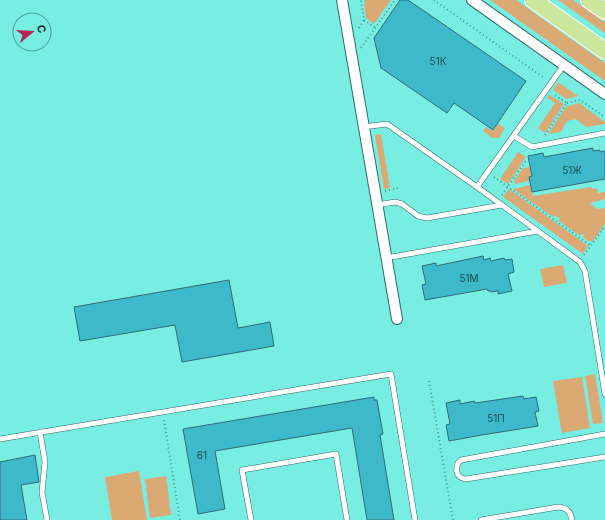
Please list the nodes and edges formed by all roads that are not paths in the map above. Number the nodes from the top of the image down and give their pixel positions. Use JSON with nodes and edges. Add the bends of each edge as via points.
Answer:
{"nodes":[{"id":1,"x":342,"y":0,"type":"edge"},
{"id":2,"x":472,"y":0,"type":"edge"},
{"id":3,"x":533,"y":0,"type":"edge"},
{"id":4,"x":589,"y":0,"type":"edge"},
{"id":5,"x":605,"y":11,"type":"edge"},
{"id":6,"x":605,"y":51,"type":"edge"},
{"id":7,"x":564,"y":65,"type":"junction"},
{"id":8,"x":605,"y":94,"type":"edge"},
{"id":9,"x":363,"y":127,"type":"junction"},
{"id":10,"x":605,"y":133,"type":"edge"},
{"id":11,"x":514,"y":136,"type":"junction"},
{"id":12,"x":477,"y":187,"type":"junction"},
{"id":13,"x":502,"y":205,"type":"junction"},
{"id":14,"x":377,"y":206,"type":"junction"},
{"id":15,"x":538,"y":231,"type":"junction"},
{"id":16,"x":386,"y":258,"type":"junction"},
{"id":17,"x":397,"y":320,"type":"dead end"},
{"id":18,"x":605,"y":394,"type":"edge"},
{"id":19,"x":40,"y":432,"type":"junction"},
{"id":20,"x":605,"y":434,"type":"edge"},
{"id":21,"x":0,"y":439,"type":"edge"},
{"id":22,"x":605,"y":457,"type":"edge"},
{"id":23,"x":47,"y":520,"type":"edge"},
{"id":24,"x":251,"y":520,"type":"edge"},
{"id":25,"x":347,"y":520,"type":"edge"},
{"id":26,"x":415,"y":520,"type":"edge"},
{"id":27,"x":480,"y":520,"type":"edge"},
{"id":28,"x":572,"y":520,"type":"edge"}],
"edges":[{"from":1,"to":9,"type":"street"},
{"from":2,"to":7,"type":"street"},
{"from":3,"to":6,"type":"main road"},
{"from":4,"to":5,"type":"main road"},
{"from":7,"to":8,"type":"street"},
{"from":7,"to":11,"type":"lane"},
{"from":9,"to":12,"type":"lane","via":[[387,124]]},
{"from":9,"to":14,"type":"street"},
{"from":10,"to":11,"type":"lane","via":[[532,147]]},
{"from":11,"to":12,"type":"lane"},
{"from":12,"to":13,"type":"lane"},
{"from":13,"to":14,"type":"lane","via":[[427,218],[418,216],[395,202]]},
{"from":13,"to":15,"type":"lane"},
{"from":14,"to":16,"type":"street"},
{"from":15,"to":16,"type":"lane"},
{"from":15,"to":18,"type":"lane","via":[[580,262],[586,271]]},
{"from":16,"to":17,"type":"street"},
{"from":19,"to":21,"type":"lane"},
{"from":19,"to":23,"type":"lane","via":[[45,462],[42,492]]},
{"from":19,"to":26,"type":"lane","via":[[391,374]]},
{"from":20,"to":22,"type":"lane","via":[[461,460],[456,471],[458,476],[466,479]]},
{"from":24,"to":25,"type":"lane","via":[[242,470],[336,454]]},
{"from":27,"to":28,"type":"lane","via":[[558,507],[568,511]]}]}
